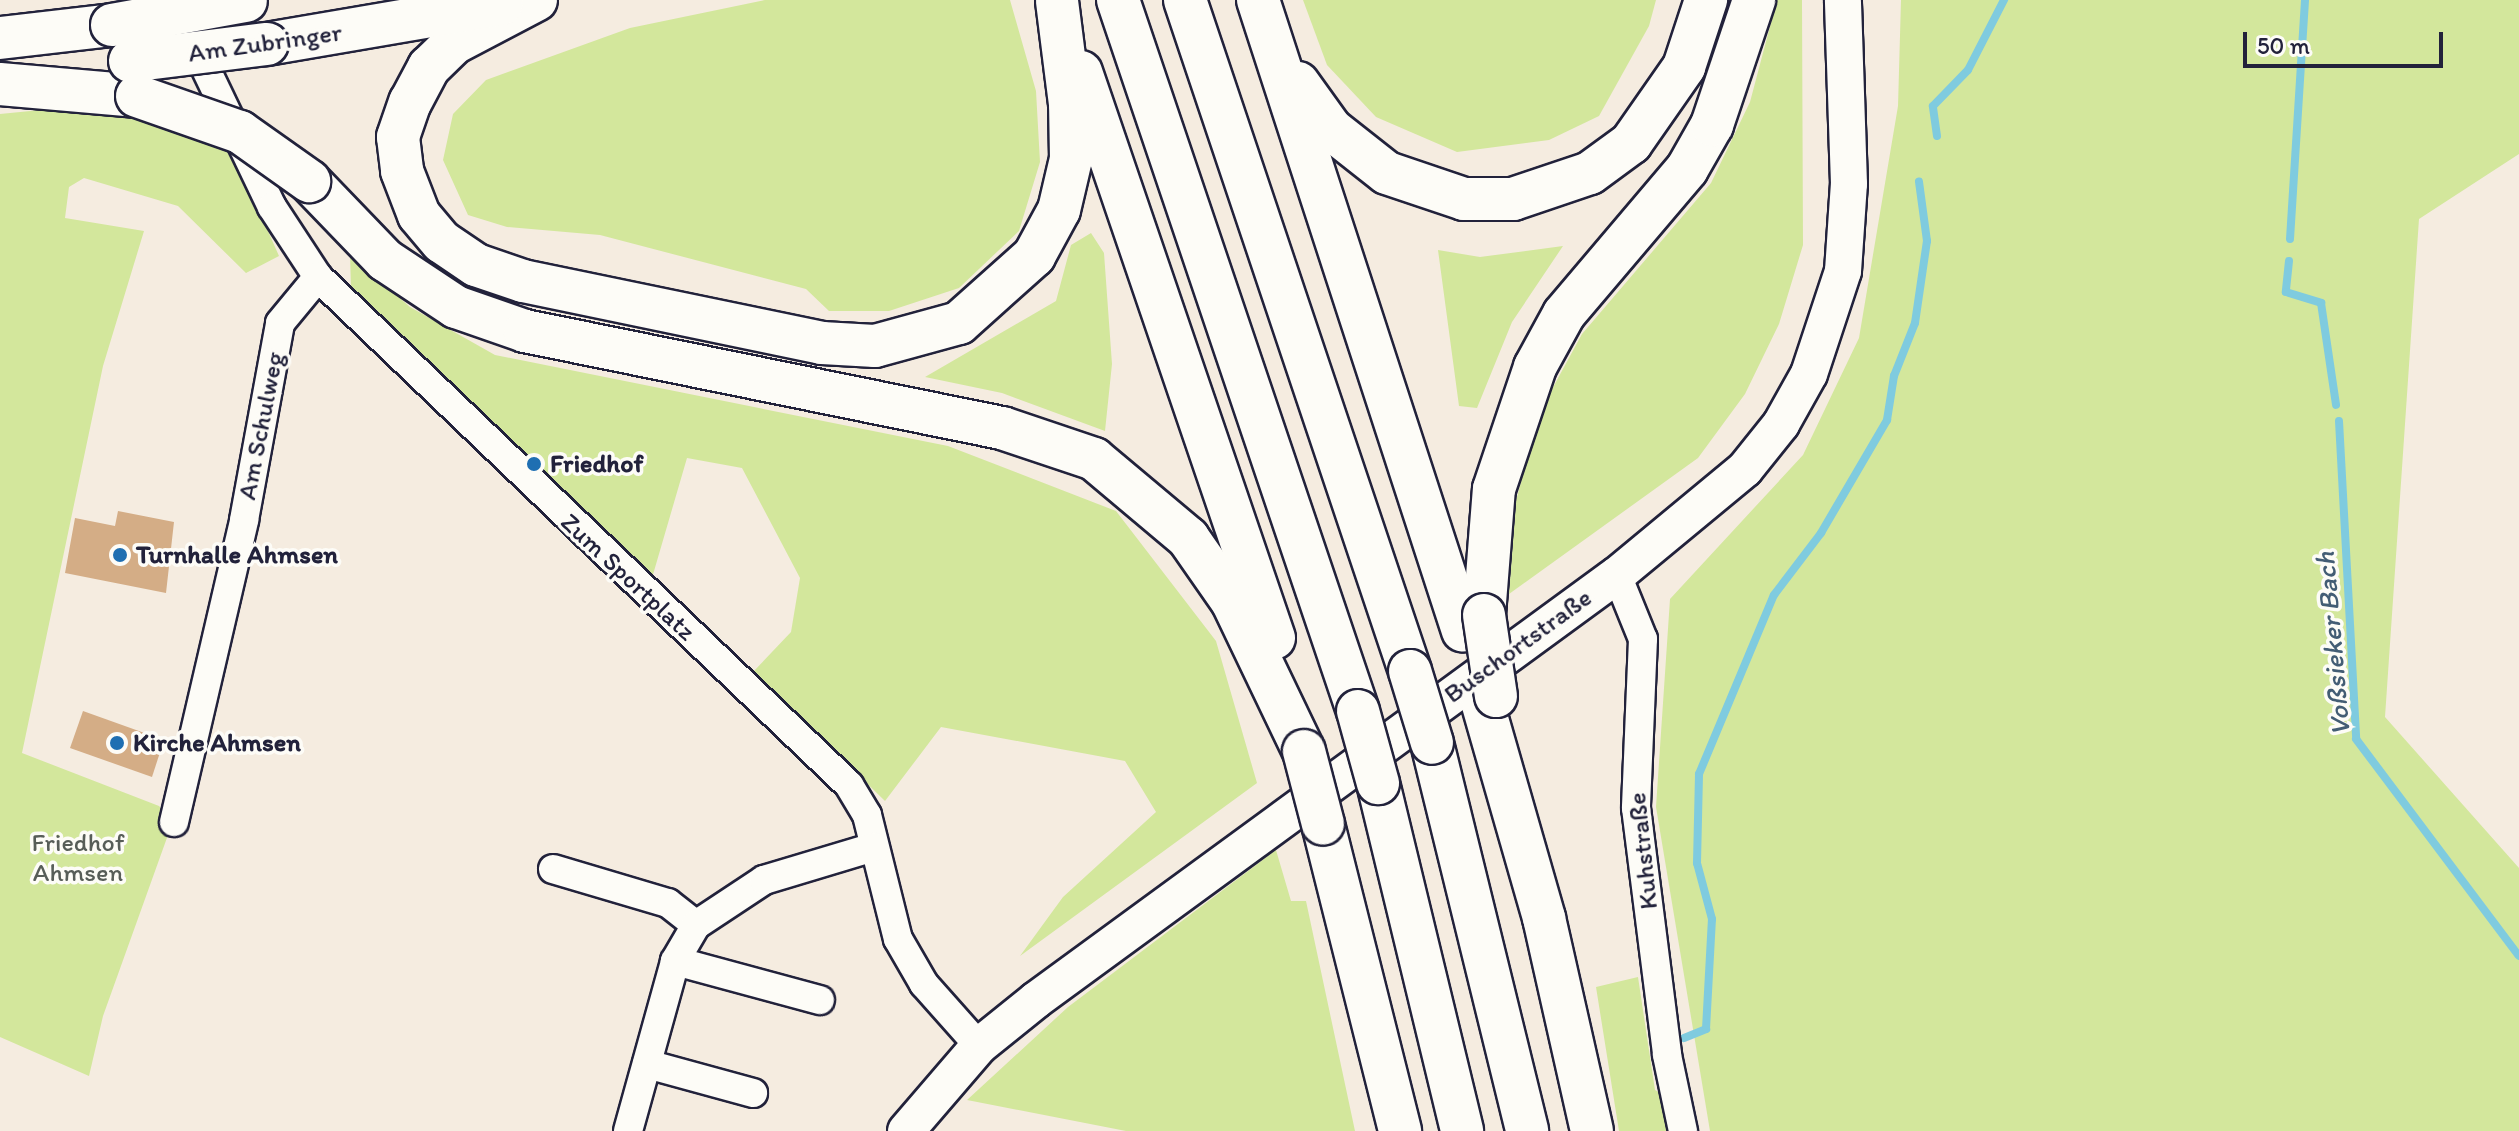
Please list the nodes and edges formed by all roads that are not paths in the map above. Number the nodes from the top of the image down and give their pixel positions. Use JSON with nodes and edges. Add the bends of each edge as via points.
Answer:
{"nodes":[{"id":1,"x":66,"y":0,"type":"edge"},
{"id":2,"x":173,"y":0,"type":"edge"},
{"id":3,"x":249,"y":0,"type":"edge"},
{"id":4,"x":528,"y":0,"type":"edge"},
{"id":5,"x":536,"y":0,"type":"edge"},
{"id":6,"x":1118,"y":0,"type":"edge"},
{"id":7,"x":1185,"y":0,"type":"edge"},
{"id":8,"x":1706,"y":0,"type":"edge"},
{"id":9,"x":1754,"y":0,"type":"edge"},
{"id":10,"x":1843,"y":0,"type":"edge"},
{"id":11,"x":1057,"y":1,"type":"edge"},
{"id":12,"x":1261,"y":7,"type":"edge"},
{"id":13,"x":0,"y":25,"type":"edge"},
{"id":14,"x":0,"y":38,"type":"edge"},
{"id":15,"x":126,"y":60,"type":"junction"},
{"id":16,"x":0,"y":82,"type":"edge"},
{"id":17,"x":318,"y":277,"type":"junction"},
{"id":18,"x":1617,"y":575,"type":"junction"},
{"id":19,"x":1474,"y":623,"type":"junction"},
{"id":20,"x":1304,"y":751,"type":"junction"},
{"id":21,"x":174,"y":822,"type":"dead end"},
{"id":22,"x":874,"y":847,"type":"junction"},
{"id":23,"x":553,"y":869,"type":"dead end"},
{"id":24,"x":696,"y":925,"type":"junction"},
{"id":25,"x":675,"y":961,"type":"junction"},
{"id":26,"x":820,"y":1000,"type":"dead end"},
{"id":27,"x":979,"y":1046,"type":"junction"},
{"id":28,"x":647,"y":1064,"type":"junction"},
{"id":29,"x":753,"y":1093,"type":"dead end"},
{"id":30,"x":628,"y":1131,"type":"edge"},
{"id":31,"x":906,"y":1131,"type":"edge"},
{"id":32,"x":1400,"y":1131,"type":"edge"},
{"id":33,"x":1462,"y":1131,"type":"edge"},
{"id":34,"x":1527,"y":1131,"type":"edge"},
{"id":35,"x":1592,"y":1131,"type":"edge"},
{"id":36,"x":1683,"y":1131,"type":"edge"}],
"edges":[{"from":1,"to":13,"type":"highway"},
{"from":2,"to":17,"type":"street","name":"Zum Sportplatz","via":[[272,207]]},
{"from":3,"to":15,"type":"highway","name":"Am Zubringer","bridge":true},
{"from":4,"to":15,"type":"highway","name":"Am Zubringer","bridge":true,"via":[[267,44]]},
{"from":5,"to":11,"type":"highway","via":[[454,43],[429,67],[410,102],[398,137],[402,171],[419,215],[442,242],[476,265],[523,281],[822,343],[875,346],[970,315],[1034,256],[1059,210],[1071,159]]},
{"from":6,"to":33,"type":"highway","bridge":true,"via":[[1358,711]]},
{"from":7,"to":34,"type":"highway","bridge":true,"via":[[1432,743]]},
{"from":8,"to":12,"type":"highway","via":[[1684,67],[1631,143],[1590,173],[1513,199],[1464,199],[1422,187],[1358,154],[1301,90]]},
{"from":9,"to":19,"type":"highway","via":[[1712,125],[1687,169],[1564,314],[1535,367],[1494,489]]},
{"from":10,"to":18,"type":"main road","name":"Buschortstraße","via":[[1849,184],[1843,271],[1831,320],[1781,424],[1745,469]]},
{"from":11,"to":20,"type":"highway","via":[[1281,657]]},
{"from":12,"to":19,"type":"highway"},
{"from":14,"to":15,"type":"highway","name":"Am Zubringer"},
{"from":15,"to":16,"type":"highway","name":"Am Zubringer"},
{"from":15,"to":20,"type":"highway","bridge":true,"via":[[309,181],[385,260],[456,307],[525,331],[1002,428],[1094,459],[1188,538],[1232,601]]},
{"from":17,"to":21,"type":"street","name":"Am Schulweg","via":[[280,323],[244,520]]},
{"from":17,"to":22,"type":"street","name":"Zum Sportplatz","via":[[849,785],[867,815]]},
{"from":18,"to":27,"type":"main road","name":"Buschortstraße"},
{"from":18,"to":36,"type":"street","name":"Kuhstraße","via":[[1643,639],[1636,808],[1667,1055]]},
{"from":19,"to":35,"type":"highway","bridge":true,"via":[[1504,783],[1544,918]]},
{"from":20,"to":32,"type":"highway","bridge":true},
{"from":22,"to":24,"type":"street","via":[[764,880]]},
{"from":22,"to":27,"type":"street","name":"Zum Sportplatz","via":[[898,939],[912,966]]},
{"from":23,"to":24,"type":"street","via":[[668,903]]},
{"from":24,"to":25,"type":"street"},
{"from":25,"to":26,"type":"street"},
{"from":25,"to":28,"type":"street"},
{"from":27,"to":31,"type":"main road","name":"Buschortstraße"},
{"from":28,"to":29,"type":"street"},
{"from":28,"to":30,"type":"street"}]}
